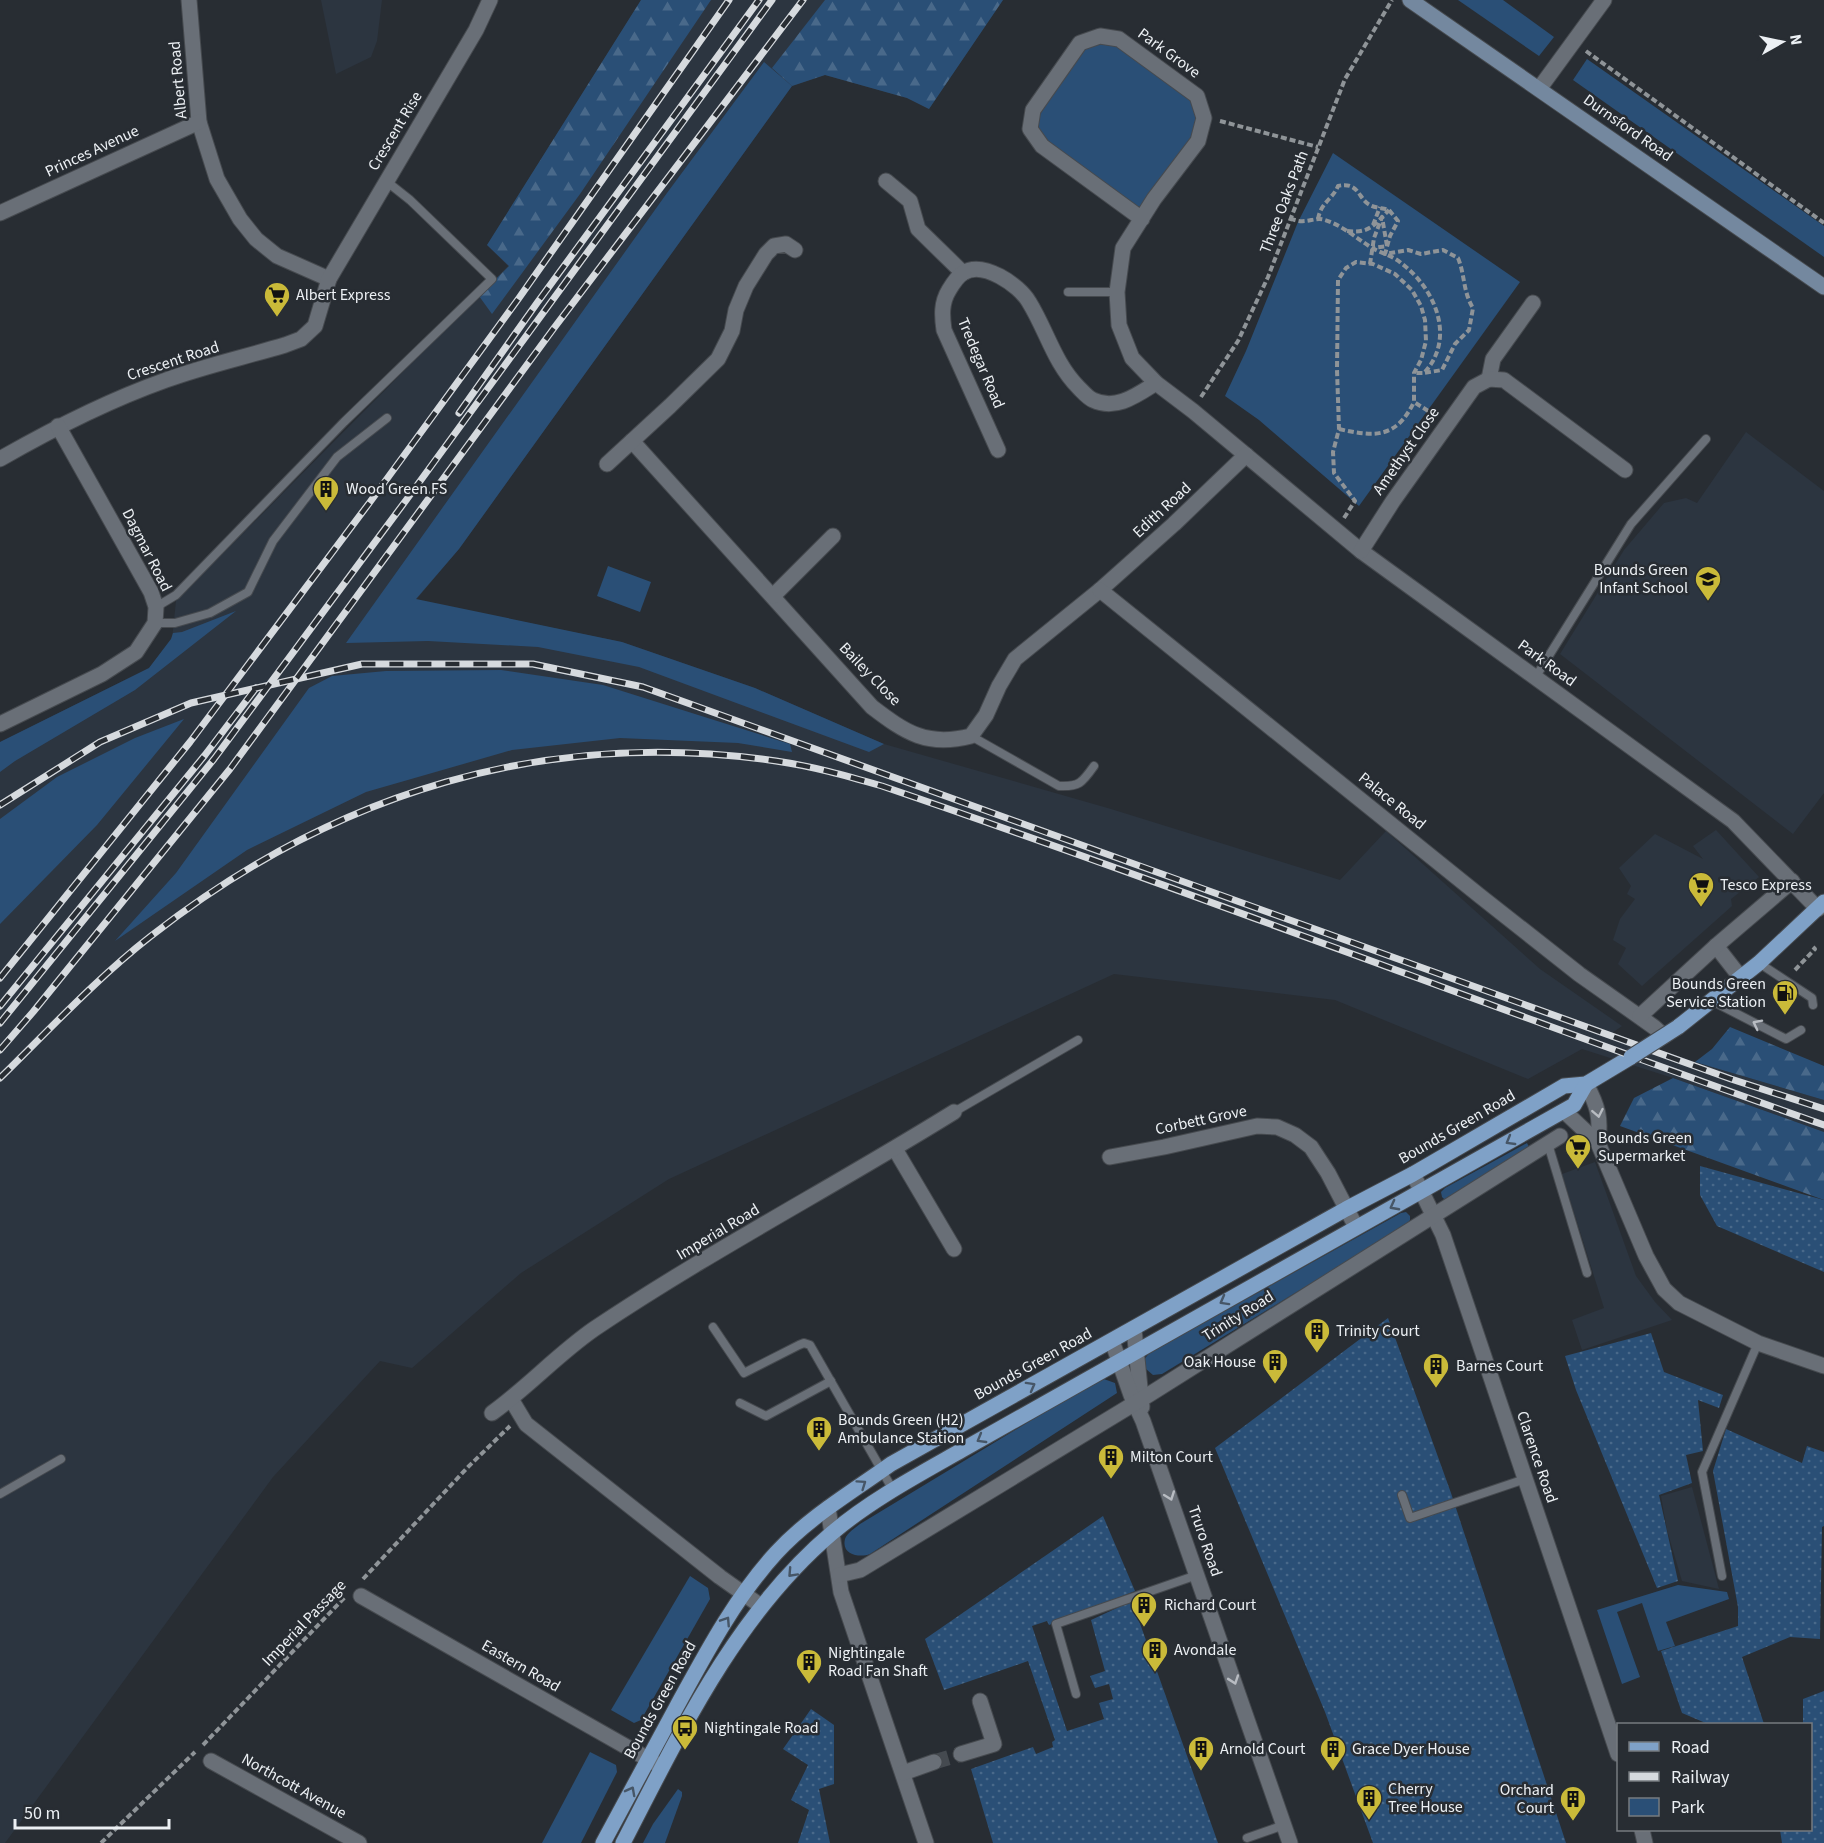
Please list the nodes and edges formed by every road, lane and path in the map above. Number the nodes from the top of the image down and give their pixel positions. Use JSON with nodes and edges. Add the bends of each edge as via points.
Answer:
{"nodes":[{"id":1,"x":189,"y":0,"type":"edge"},
{"id":2,"x":490,"y":0,"type":"edge"},
{"id":3,"x":1392,"y":0,"type":"edge"},
{"id":4,"x":1410,"y":0,"type":"edge"},
{"id":5,"x":1604,"y":0,"type":"edge"},
{"id":6,"x":1585,"y":51,"type":"dead end"},
{"id":7,"x":1539,"y":89,"type":"junction"},
{"id":8,"x":1204,"y":118,"type":"junction"},
{"id":9,"x":199,"y":122,"type":"junction"},
{"id":10,"x":1318,"y":147,"type":"junction"},
{"id":11,"x":386,"y":181,"type":"junction"},
{"id":12,"x":886,"y":181,"type":"dead end"},
{"id":13,"x":1380,"y":207,"type":"junction"},
{"id":14,"x":1389,"y":210,"type":"junction"},
{"id":15,"x":0,"y":213,"type":"edge"},
{"id":16,"x":1382,"y":217,"type":"junction"},
{"id":17,"x":1290,"y":218,"type":"junction"},
{"id":18,"x":1142,"y":219,"type":"junction"},
{"id":19,"x":1318,"y":219,"type":"junction"},
{"id":20,"x":1824,"y":222,"type":"edge"},
{"id":21,"x":1370,"y":229,"type":"junction"},
{"id":22,"x":1347,"y":231,"type":"dead end"},
{"id":23,"x":1374,"y":238,"type":"junction"},
{"id":24,"x":1387,"y":246,"type":"junction"},
{"id":25,"x":1372,"y":249,"type":"junction"},
{"id":26,"x":795,"y":250,"type":"dead end"},
{"id":27,"x":1385,"y":254,"type":"junction"},
{"id":28,"x":1370,"y":264,"type":"junction"},
{"id":29,"x":963,"y":273,"type":"junction"},
{"id":30,"x":329,"y":279,"type":"junction"},
{"id":31,"x":1824,"y":287,"type":"edge"},
{"id":32,"x":1068,"y":292,"type":"dead end"},
{"id":33,"x":1117,"y":292,"type":"junction"},
{"id":34,"x":1533,"y":303,"type":"dead end"},
{"id":35,"x":1414,"y":373,"type":"junction"},
{"id":36,"x":1424,"y":373,"type":"junction"},
{"id":37,"x":1489,"y":379,"type":"junction"},
{"id":38,"x":1156,"y":383,"type":"junction"},
{"id":39,"x":1414,"y":402,"type":"junction"},
{"id":40,"x":1193,"y":411,"type":"junction"},
{"id":41,"x":387,"y":418,"type":"dead end"},
{"id":42,"x":1447,"y":422,"type":"junction"},
{"id":43,"x":58,"y":426,"type":"junction"},
{"id":44,"x":1339,"y":429,"type":"junction"},
{"id":45,"x":1706,"y":439,"type":"dead end"},
{"id":46,"x":632,"y":441,"type":"junction"},
{"id":47,"x":998,"y":450,"type":"dead end"},
{"id":48,"x":1246,"y":455,"type":"junction"},
{"id":49,"x":0,"y":459,"type":"edge"},
{"id":50,"x":608,"y":464,"type":"dead end"},
{"id":51,"x":1625,"y":470,"type":"dead end"},
{"id":52,"x":1336,"y":531,"type":"junction"},
{"id":53,"x":832,"y":536,"type":"dead end"},
{"id":54,"x":1361,"y":551,"type":"junction"},
{"id":55,"x":1100,"y":590,"type":"junction"},
{"id":56,"x":772,"y":596,"type":"junction"},
{"id":57,"x":156,"y":607,"type":"junction"},
{"id":58,"x":155,"y":623,"type":"junction"},
{"id":59,"x":1535,"y":678,"type":"junction"},
{"id":60,"x":0,"y":724,"type":"edge"},
{"id":61,"x":971,"y":736,"type":"junction"},
{"id":62,"x":1094,"y":766,"type":"dead end"},
{"id":63,"x":1792,"y":881,"type":"junction"},
{"id":64,"x":1821,"y":906,"type":"edge"},
{"id":65,"x":1716,"y":946,"type":"junction"},
{"id":66,"x":1813,"y":947,"type":"dead end"},
{"id":67,"x":1759,"y":963,"type":"junction"},
{"id":68,"x":1793,"y":977,"type":"dead end"},
{"id":69,"x":1741,"y":978,"type":"junction"},
{"id":70,"x":1712,"y":1001,"type":"junction"},
{"id":71,"x":1813,"y":1005,"type":"dead end"},
{"id":72,"x":1640,"y":1016,"type":"junction"},
{"id":73,"x":1801,"y":1030,"type":"dead end"},
{"id":74,"x":1659,"y":1031,"type":"junction"},
{"id":75,"x":1078,"y":1040,"type":"dead end"},
{"id":76,"x":1586,"y":1084,"type":"junction"},
{"id":77,"x":1564,"y":1111,"type":"junction"},
{"id":78,"x":954,"y":1112,"type":"joint"},
{"id":79,"x":1554,"y":1140,"type":"joint"},
{"id":80,"x":1598,"y":1143,"type":"junction"},
{"id":81,"x":895,"y":1149,"type":"junction"},
{"id":82,"x":1110,"y":1157,"type":"dead end"},
{"id":83,"x":1413,"y":1174,"type":"junction"},
{"id":84,"x":1422,"y":1192,"type":"junction"},
{"id":85,"x":1347,"y":1209,"type":"junction"},
{"id":86,"x":1434,"y":1216,"type":"junction"},
{"id":87,"x":1356,"y":1227,"type":"junction"},
{"id":88,"x":954,"y":1249,"type":"dead end"},
{"id":89,"x":1587,"y":1273,"type":"dead end"},
{"id":90,"x":713,"y":1327,"type":"dead end"},
{"id":91,"x":1134,"y":1329,"type":"junction"},
{"id":92,"x":1112,"y":1341,"type":"junction"},
{"id":93,"x":1758,"y":1343,"type":"junction"},
{"id":94,"x":1136,"y":1351,"type":"junction"},
{"id":95,"x":1118,"y":1360,"type":"junction"},
{"id":96,"x":1824,"y":1366,"type":"edge"},
{"id":97,"x":831,"y":1381,"type":"junction"},
{"id":98,"x":1140,"y":1398,"type":"junction"},
{"id":99,"x":512,"y":1399,"type":"junction"},
{"id":100,"x":740,"y":1403,"type":"dead end"},
{"id":101,"x":492,"y":1413,"type":"dead end"},
{"id":102,"x":520,"y":1414,"type":"junction"},
{"id":103,"x":61,"y":1459,"type":"dead end"},
{"id":104,"x":881,"y":1471,"type":"junction"},
{"id":105,"x":1526,"y":1479,"type":"junction"},
{"id":106,"x":892,"y":1490,"type":"junction"},
{"id":107,"x":0,"y":1494,"type":"edge"},
{"id":108,"x":1402,"y":1495,"type":"dead end"},
{"id":109,"x":828,"y":1508,"type":"junction"},
{"id":110,"x":833,"y":1532,"type":"junction"},
{"id":111,"x":839,"y":1575,"type":"junction"},
{"id":112,"x":1197,"y":1575,"type":"junction"},
{"id":113,"x":1722,"y":1576,"type":"dead end"},
{"id":114,"x":357,"y":1590,"type":"junction"},
{"id":115,"x":743,"y":1594,"type":"junction"},
{"id":116,"x":761,"y":1606,"type":"junction"},
{"id":117,"x":1076,"y":1694,"type":"dead end"},
{"id":118,"x":980,"y":1701,"type":"dead end"},
{"id":119,"x":1617,"y":1751,"type":"edge"},
{"id":120,"x":961,"y":1754,"type":"tunnel mouth"},
{"id":121,"x":648,"y":1759,"type":"junction"},
{"id":122,"x":211,"y":1761,"type":"dead end"},
{"id":123,"x":934,"y":1762,"type":"tunnel mouth"},
{"id":124,"x":662,"y":1767,"type":"junction"},
{"id":125,"x":903,"y":1773,"type":"junction"},
{"id":126,"x":1284,"y":1825,"type":"junction"},
{"id":127,"x":1246,"y":1838,"type":"dead end"},
{"id":128,"x":101,"y":1843,"type":"edge"},
{"id":129,"x":359,"y":1843,"type":"edge"},
{"id":130,"x":603,"y":1843,"type":"edge"},
{"id":131,"x":623,"y":1843,"type":"edge"},
{"id":132,"x":926,"y":1843,"type":"edge"},
{"id":133,"x":1290,"y":1843,"type":"edge"}],
"edges":[{"from":1,"to":9,"type":"street","name":"Albert Road"},
{"from":2,"to":11,"type":"street","name":"Crescent Rise"},
{"from":3,"to":10,"type":"path","name":"Three Oaks Path","via":[[1345,79]]},
{"from":4,"to":7,"type":"main road","name":"Durnsford Road"},
{"from":5,"to":7,"type":"street"},
{"from":6,"to":20,"type":"path"},
{"from":7,"to":31,"type":"main road","name":"Durnsford Road"},
{"from":8,"to":10,"type":"path"},
{"from":8,"to":18,"type":"street","via":[[1198,141]]},
{"from":8,"to":18,"type":"street","name":"Park Grove","via":[[1197,96],[1119,39],[1100,36],[1080,43],[1033,110],[1030,129],[1042,146]]},
{"from":9,"to":15,"type":"street","name":"Princes Avenue"},
{"from":9,"to":30,"type":"street","name":"Albert Road","via":[[217,179],[256,239],[277,256]]},
{"from":10,"to":17,"type":"path","name":"Three Oaks Path"},
{"from":11,"to":30,"type":"street","name":"Crescent Rise"},
{"from":11,"to":57,"type":"lane","via":[[492,279],[344,422],[176,595]]},
{"from":12,"to":29,"type":"street","via":[[910,201],[918,230]]},
{"from":13,"to":14,"type":"path"},
{"from":13,"to":19,"type":"path","via":[[1372,207],[1361,193],[1344,184],[1327,199]]},
{"from":13,"to":21,"type":"path"},
{"from":14,"to":16,"type":"path"},
{"from":14,"to":24,"type":"path","via":[[1398,221]]},
{"from":16,"to":21,"type":"path"},
{"from":16,"to":23,"type":"path"},
{"from":16,"to":24,"type":"path"},
{"from":17,"to":19,"type":"path","via":[[1298,222]]},
{"from":17,"to":40,"type":"path","name":"Three Oaks Path","via":[[1238,341]]},
{"from":18,"to":33,"type":"street","via":[[1123,248]]},
{"from":19,"to":25,"type":"path"},
{"from":21,"to":22,"type":"path"},
{"from":21,"to":23,"type":"path"},
{"from":23,"to":25,"type":"path"},
{"from":24,"to":25,"type":"path"},
{"from":24,"to":27,"type":"path"},
{"from":25,"to":27,"type":"path"},
{"from":25,"to":28,"type":"path"},
{"from":26,"to":46,"type":"street","via":[[786,244],[774,246],[765,254],[746,286],[732,331],[718,359]]},
{"from":27,"to":36,"type":"path","via":[[1401,262],[1423,285],[1439,316],[1441,344],[1434,363]]},
{"from":27,"to":36,"type":"path","via":[[1443,250],[1458,258],[1464,272],[1466,297],[1473,308],[1469,330],[1455,344],[1442,370]]},
{"from":28,"to":35,"type":"path","via":[[1395,274],[1412,290],[1421,306],[1426,341]]},
{"from":28,"to":44,"type":"path","via":[[1356,262],[1338,280]]},
{"from":29,"to":38,"type":"street","via":[[992,272],[1019,289],[1029,301],[1057,361],[1092,400],[1108,404],[1125,401]]},
{"from":29,"to":47,"type":"street","name":"Tredegar Road","via":[[944,300],[944,330]]},
{"from":30,"to":43,"type":"street","name":"Crescent Road","via":[[315,326],[301,339],[167,380]]},
{"from":32,"to":33,"type":"lane"},
{"from":33,"to":38,"type":"street","via":[[1119,325],[1132,358]]},
{"from":34,"to":37,"type":"street","via":[[1493,359]]},
{"from":35,"to":36,"type":"path"},
{"from":35,"to":39,"type":"path"},
{"from":37,"to":42,"type":"street","name":"Amethyst Close","via":[[1474,387]]},
{"from":37,"to":51,"type":"street","via":[[1504,380]]},
{"from":38,"to":40,"type":"street"},
{"from":39,"to":42,"type":"path"},
{"from":39,"to":44,"type":"path","via":[[1394,430],[1361,434]]},
{"from":40,"to":48,"type":"street"},
{"from":41,"to":58,"type":"lane","via":[[337,457],[273,541],[248,592],[210,613],[175,623]]},
{"from":42,"to":54,"type":"street","name":"Amethyst Close"},
{"from":43,"to":49,"type":"street","name":"Crescent Road"},
{"from":43,"to":57,"type":"street","name":"Dagmar Road","via":[[146,582]]},
{"from":44,"to":52,"type":"path","via":[[1334,473],[1354,501]]},
{"from":45,"to":59,"type":"lane","via":[[1631,524]]},
{"from":46,"to":50,"type":"street"},
{"from":46,"to":56,"type":"street","name":"Bailey Close"},
{"from":48,"to":52,"type":"street","name":"Park Road"},
{"from":48,"to":55,"type":"street","name":"Edith Road"},
{"from":52,"to":54,"type":"street","name":"Park Road"},
{"from":53,"to":56,"type":"street"},
{"from":54,"to":59,"type":"street","name":"Park Road"},
{"from":55,"to":61,"type":"street","via":[[1016,659]]},
{"from":55,"to":72,"type":"street","name":"Palace Road","via":[[1480,897]]},
{"from":56,"to":61,"type":"street","name":"Bailey Close","via":[[872,707],[901,729],[939,740]]},
{"from":57,"to":58,"type":"street","name":"Dagmar Road"},
{"from":58,"to":60,"type":"street","name":"Dagmar Road","via":[[136,652],[102,674]]},
{"from":59,"to":63,"type":"street","name":"Park Road","via":[[1733,821]]},
{"from":61,"to":62,"type":"lane","via":[[1059,786],[1074,787],[1085,780]]},
{"from":63,"to":64,"type":"street","name":"Park Road"},
{"from":63,"to":65,"type":"street"},
{"from":64,"to":67,"type":"main road","name":"Bounds Green Road"},
{"from":65,"to":69,"type":"street"},
{"from":65,"to":72,"type":"street"},
{"from":66,"to":68,"type":"path","via":[[1815,950]]},
{"from":67,"to":69,"type":"main road","name":"Bounds Green Road"},
{"from":67,"to":71,"type":"lane","via":[[1812,998]]},
{"from":69,"to":70,"type":"main road","name":"Bounds Green Road"},
{"from":73,"to":70,"type":"lane","one_way":true,"via":[[1786,1039]]},
{"from":70,"to":74,"type":"main road","name":"Bounds Green Road","bridge":true,"via":[[1678,1027]]},
{"from":72,"to":74,"type":"street","name":"Palace Road"},
{"from":74,"to":76,"type":"main road","name":"Bounds Green Road","bridge":true},
{"from":75,"to":78,"type":"lane"},
{"from":76,"to":77,"type":"main road","name":"Bounds Green Road","via":[[1574,1105]]},
{"from":76,"to":80,"type":"street","one_way":true,"via":[[1598,1106]]},
{"from":76,"to":83,"type":"main road","name":"Bounds Green Road","via":[[1564,1086]]},
{"from":77,"to":80,"type":"street"},
{"from":77,"to":84,"type":"main road","name":"Bounds Green Road","one_way":true},
{"from":78,"to":81,"type":"street","name":"Imperial Road"},
{"from":79,"to":86,"type":"street","name":"Trinity Road"},
{"from":79,"to":89,"type":"lane"},
{"from":80,"to":93,"type":"street","via":[[1664,1289],[1679,1303]]},
{"from":81,"to":88,"type":"street"},
{"from":81,"to":99,"type":"street","name":"Imperial Road","via":[[600,1325]]},
{"from":82,"to":85,"type":"street","name":"Corbett Grove","via":[[1257,1126],[1277,1127],[1311,1147]]},
{"from":83,"to":84,"type":"street","name":"Clarence Road"},
{"from":83,"to":85,"type":"main road","name":"Bounds Green Road"},
{"from":84,"to":86,"type":"street","name":"Clarence Road"},
{"from":84,"to":87,"type":"main road","name":"Bounds Green Road","one_way":true},
{"from":85,"to":87,"type":"street","name":"Corbett Grove"},
{"from":85,"to":91,"type":"main road","name":"Bounds Green Road"},
{"from":86,"to":98,"type":"street","name":"Trinity Road"},
{"from":86,"to":105,"type":"street","name":"Clarence Road"},
{"from":87,"to":94,"type":"main road","name":"Bounds Green Road","one_way":true},
{"from":90,"to":97,"type":"lane","via":[[744,1373],[804,1343],[813,1349]]},
{"from":91,"to":92,"type":"main road","name":"Bounds Green Road"},
{"from":91,"to":94,"type":"street","name":"Truro Road"},
{"from":92,"to":95,"type":"street","name":"Truro Road"},
{"from":104,"to":92,"type":"main road","name":"Bounds Green Road","one_way":true},
{"from":93,"to":96,"type":"street"},
{"from":93,"to":113,"type":"lane","via":[[1702,1472]]},
{"from":94,"to":95,"type":"main road","name":"Bounds Green Road"},
{"from":94,"to":98,"type":"street","name":"Truro Road"},
{"from":95,"to":98,"type":"street","name":"Truro Road"},
{"from":95,"to":106,"type":"main road","name":"Bounds Green Road","one_way":true},
{"from":97,"to":100,"type":"lane","via":[[766,1416]]},
{"from":97,"to":104,"type":"lane"},
{"from":98,"to":111,"type":"street","name":"Trinity Road","via":[[860,1570]]},
{"from":98,"to":112,"type":"street","name":"Truro Road","one_way":true,"via":[[1143,1421]]},
{"from":99,"to":101,"type":"street","name":"Imperial Road"},
{"from":99,"to":102,"type":"street"},
{"from":102,"to":114,"type":"path","name":"Imperial Passage"},
{"from":102,"to":115,"type":"street","via":[[526,1424]]},
{"from":103,"to":107,"type":"lane"},
{"from":104,"to":106,"type":"lane"},
{"from":109,"to":104,"type":"main road","name":"Bounds Green Road","one_way":true},
{"from":105,"to":108,"type":"lane","via":[[1410,1518]]},
{"from":105,"to":119,"type":"street","name":"Clarence Road"},
{"from":106,"to":110,"type":"main road","name":"Bounds Green Road"},
{"from":109,"to":110,"type":"street"},
{"from":109,"to":115,"type":"main road","name":"Bounds Green Road","via":[[777,1552]]},
{"from":110,"to":111,"type":"street"},
{"from":110,"to":116,"type":"main road","name":"Bounds Green Road","one_way":true},
{"from":111,"to":125,"type":"street","via":[[841,1592]]},
{"from":112,"to":117,"type":"lane","via":[[1056,1624]]},
{"from":112,"to":126,"type":"street","name":"Truro Road","one_way":true},
{"from":114,"to":121,"type":"street","name":"Eastern Road"},
{"from":114,"to":128,"type":"path","name":"Imperial Passage"},
{"from":115,"to":116,"type":"street"},
{"from":121,"to":115,"type":"main road","name":"Bounds Green Road","one_way":true,"via":[[704,1655]]},
{"from":116,"to":124,"type":"main road","name":"Bounds Green Road","via":[[721,1663]]},
{"from":118,"to":120,"type":"street","via":[[994,1744]]},
{"from":121,"to":124,"type":"street","name":"Eastern Road"},
{"from":130,"to":121,"type":"main road","name":"Bounds Green Road","one_way":true},
{"from":122,"to":129,"type":"street","name":"Northcott Avenue"},
{"from":123,"to":125,"type":"street"},
{"from":124,"to":131,"type":"main road","name":"Bounds Green Road"},
{"from":125,"to":132,"type":"street"},
{"from":126,"to":127,"type":"lane"},
{"from":126,"to":133,"type":"street","name":"Truro Road"}]}
